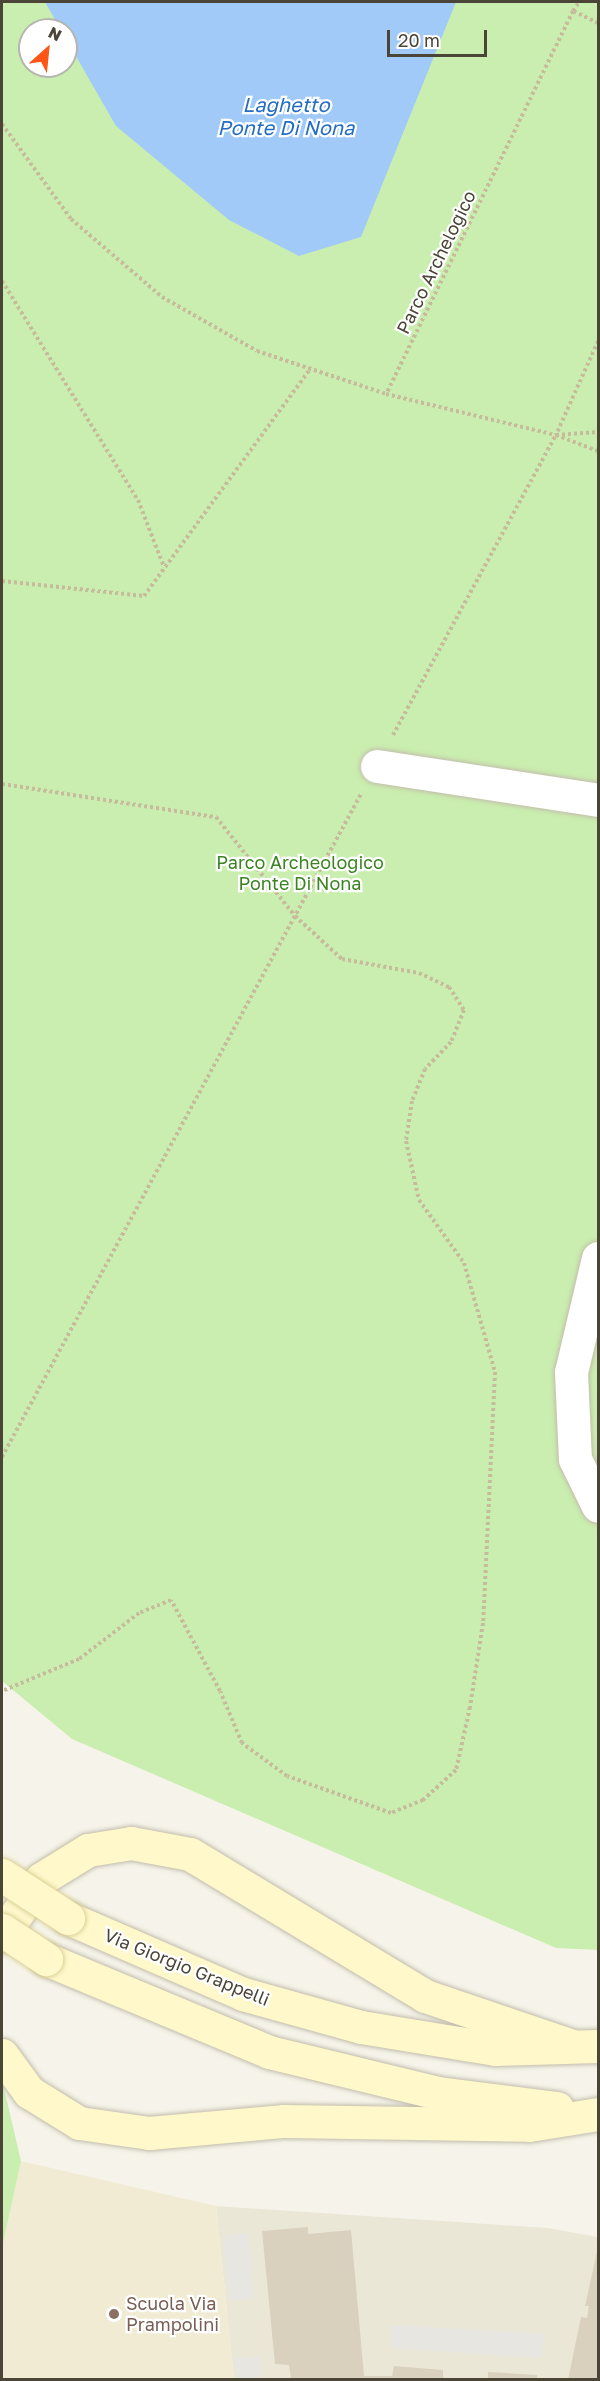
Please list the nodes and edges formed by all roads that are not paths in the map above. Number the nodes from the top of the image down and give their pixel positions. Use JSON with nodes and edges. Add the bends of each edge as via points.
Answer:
{"nodes":[{"id":1,"x":377,"y":766,"type":"road end"},
{"id":2,"x":598,"y":800,"type":"edge"},
{"id":3,"x":598,"y":1258,"type":"edge"},
{"id":4,"x":598,"y":1506,"type":"edge"},
{"id":5,"x":2,"y":1875,"type":"edge"},
{"id":6,"x":2,"y":1930,"type":"edge"},
{"id":7,"x":2,"y":1935,"type":"edge"},
{"id":8,"x":586,"y":2046,"type":"edge"},
{"id":9,"x":2,"y":2055,"type":"edge"},
{"id":10,"x":598,"y":2114,"type":"edge"}],
"edges":[{"from":1,"to":2,"type":"street"},
{"from":3,"to":4,"type":"street","via":[[571,1372],[575,1458]]},
{"from":5,"to":8,"type":"main road","name":"Via Giorgio Grappelli","bridge":true,"via":[[68,1918],[243,1994],[361,2027],[495,2049]]},
{"from":6,"to":10,"type":"main road","bridge":true,"via":[[46,1959],[269,2052],[438,2092]]},
{"from":7,"to":8,"type":"main road","via":[[41,1879],[88,1850],[130,1843],[180,1852],[241,1884],[425,1996]]},
{"from":9,"to":10,"type":"main road","via":[[29,2092],[79,2123],[149,2133],[284,2121],[529,2125]]}]}
